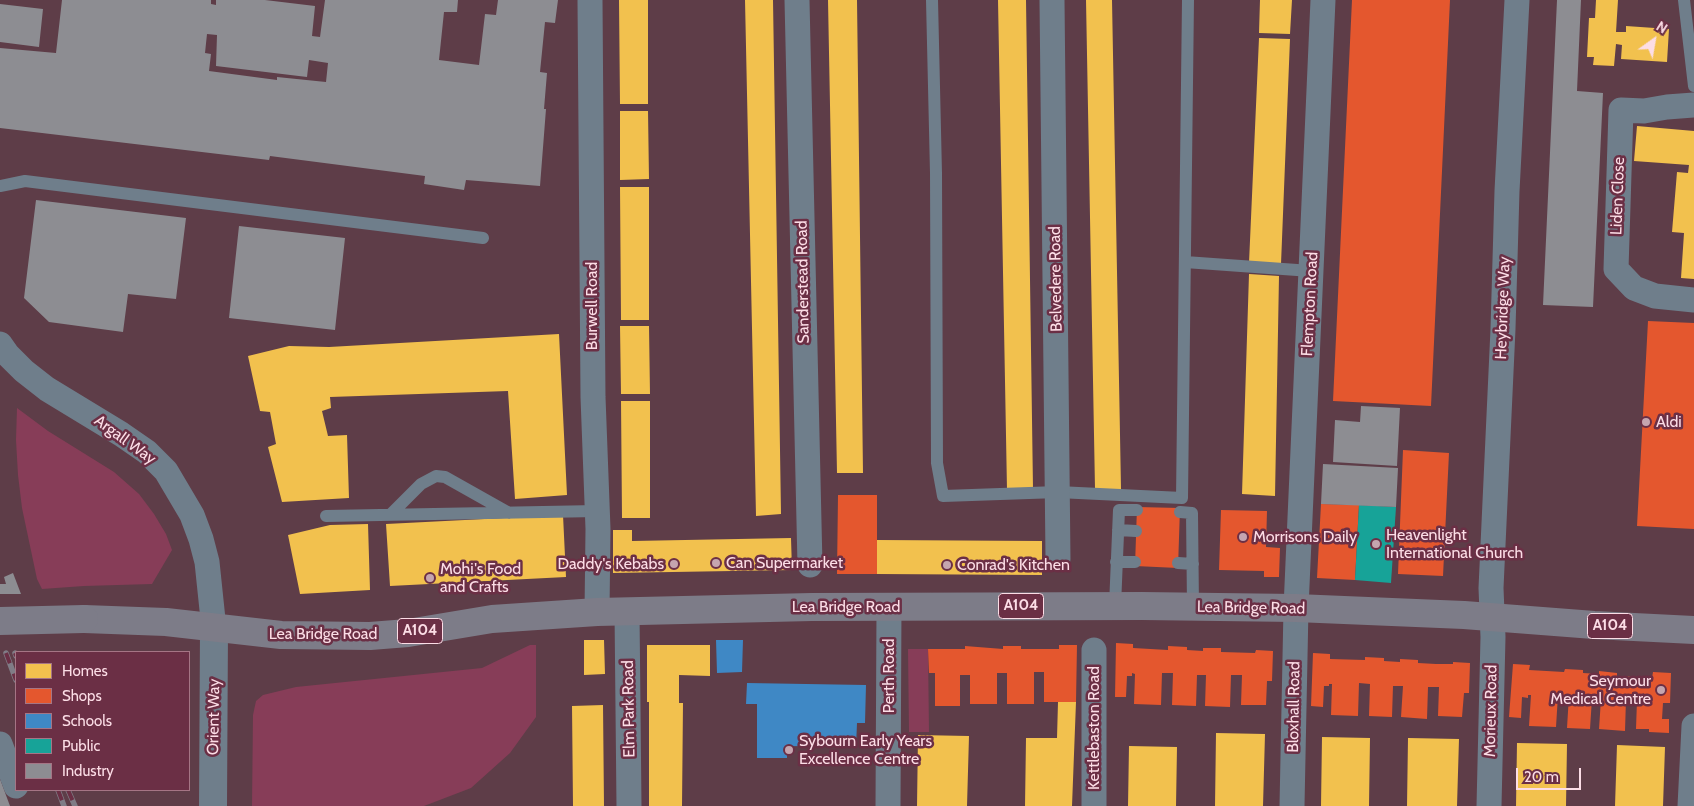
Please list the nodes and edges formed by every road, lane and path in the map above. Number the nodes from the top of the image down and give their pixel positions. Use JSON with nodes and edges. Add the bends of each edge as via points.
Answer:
{"nodes":[{"id":1,"x":590,"y":0,"type":"edge"},
{"id":2,"x":797,"y":0,"type":"edge"},
{"id":3,"x":932,"y":0,"type":"edge"},
{"id":4,"x":1052,"y":0,"type":"edge"},
{"id":5,"x":1188,"y":0,"type":"edge"},
{"id":6,"x":1323,"y":0,"type":"edge"},
{"id":7,"x":1517,"y":0,"type":"edge"},
{"id":8,"x":1684,"y":0,"type":"edge"},
{"id":9,"x":1694,"y":86,"type":"edge"},
{"id":10,"x":1694,"y":105,"type":"edge"},
{"id":11,"x":0,"y":186,"type":"edge"},
{"id":12,"x":483,"y":238,"type":"dead end"},
{"id":13,"x":1185,"y":262,"type":"junction"},
{"id":14,"x":1311,"y":271,"type":"junction"},
{"id":15,"x":1694,"y":300,"type":"edge"},
{"id":16,"x":0,"y":344,"type":"edge"},
{"id":17,"x":1058,"y":492,"type":"junction"},
{"id":18,"x":1137,"y":510,"type":"dead end"},
{"id":19,"x":597,"y":511,"type":"junction"},
{"id":20,"x":1180,"y":512,"type":"dead end"},
{"id":21,"x":509,"y":513,"type":"junction"},
{"id":22,"x":390,"y":515,"type":"junction"},
{"id":23,"x":326,"y":516,"type":"dead end"},
{"id":24,"x":1118,"y":530,"type":"junction"},
{"id":25,"x":1136,"y":530,"type":"dead end"},
{"id":26,"x":1058,"y":559,"type":"dead end"},
{"id":27,"x":1116,"y":562,"type":"junction"},
{"id":28,"x":1135,"y":562,"type":"dead end"},
{"id":29,"x":1178,"y":563,"type":"dead end"},
{"id":30,"x":1193,"y":564,"type":"junction"},
{"id":31,"x":810,"y":565,"type":"dead end"},
{"id":32,"x":1115,"y":606,"type":"junction"},
{"id":33,"x":889,"y":607,"type":"junction"},
{"id":34,"x":1193,"y":607,"type":"junction"},
{"id":35,"x":1296,"y":608,"type":"junction"},
{"id":36,"x":627,"y":611,"type":"junction"},
{"id":37,"x":597,"y":612,"type":"junction"},
{"id":38,"x":1491,"y":617,"type":"junction"},
{"id":39,"x":0,"y":622,"type":"edge"},
{"id":40,"x":214,"y":629,"type":"junction"},
{"id":41,"x":1694,"y":630,"type":"edge"},
{"id":42,"x":1094,"y":650,"type":"dead end"},
{"id":43,"x":1694,"y":726,"type":"edge"},
{"id":44,"x":0,"y":744,"type":"edge"},
{"id":45,"x":15,"y":783,"type":"edge"},
{"id":46,"x":18,"y":791,"type":"edge"},
{"id":47,"x":24,"y":806,"type":"edge"},
{"id":48,"x":213,"y":806,"type":"edge"},
{"id":49,"x":630,"y":806,"type":"edge"},
{"id":50,"x":888,"y":806,"type":"edge"},
{"id":51,"x":1094,"y":806,"type":"edge"},
{"id":52,"x":1292,"y":806,"type":"edge"},
{"id":53,"x":1490,"y":806,"type":"edge"},
{"id":54,"x":1690,"y":806,"type":"edge"}],
"edges":[{"from":1,"to":19,"type":"street","name":"Burwell Road"},
{"from":2,"to":31,"type":"street","name":"Sanderstead Road"},
{"from":3,"to":17,"type":"lane","via":[[937,463],[942,496]]},
{"from":4,"to":17,"type":"street","name":"Belvedere Road"},
{"from":5,"to":13,"type":"lane"},
{"from":6,"to":14,"type":"street","name":"Flempton Road"},
{"from":7,"to":38,"type":"street","name":"Heybridge Way"},
{"from":8,"to":9,"type":"lane"},
{"from":10,"to":15,"type":"street","name":"Liden Close","via":[[1644,111],[1621,110],[1616,269],[1634,288],[1655,296]]},
{"from":11,"to":12,"type":"lane","via":[[25,181]]},
{"from":13,"to":14,"type":"lane"},
{"from":13,"to":17,"type":"lane","via":[[1182,498]]},
{"from":14,"to":35,"type":"street","name":"Flempton Road"},
{"from":16,"to":40,"type":"street","name":"Argall Way","via":[[6,354],[39,383],[148,452],[166,471],[192,515],[201,539],[207,562]]},
{"from":17,"to":26,"type":"street","name":"Belvedere Road"},
{"from":18,"to":24,"type":"lane","via":[[1119,510]]},
{"from":19,"to":21,"type":"lane"},
{"from":19,"to":37,"type":"street","name":"Burwell Road"},
{"from":20,"to":30,"type":"lane","via":[[1192,513],[1186,533]]},
{"from":21,"to":22,"type":"lane"},
{"from":21,"to":22,"type":"lane","via":[[445,477],[436,476],[420,484]]},
{"from":22,"to":23,"type":"lane"},
{"from":24,"to":25,"type":"lane"},
{"from":24,"to":27,"type":"lane"},
{"from":27,"to":28,"type":"lane"},
{"from":27,"to":32,"type":"lane"},
{"from":29,"to":30,"type":"lane"},
{"from":30,"to":34,"type":"lane"},
{"from":32,"to":33,"type":"main road","name":"Lea Bridge Road","number":"A104"},
{"from":32,"to":34,"type":"main road","name":"Lea Bridge Road","number":"A104"},
{"from":33,"to":36,"type":"main road","name":"Lea Bridge Road","number":"A104"},
{"from":33,"to":50,"type":"street","name":"Perth Road"},
{"from":34,"to":35,"type":"main road","name":"Lea Bridge Road","number":"A104"},
{"from":35,"to":38,"type":"main road","name":"Lea Bridge Road","number":"A104"},
{"from":35,"to":52,"type":"street","name":"Bloxhall Road"},
{"from":36,"to":37,"type":"main road","name":"Lea Bridge Road","number":"A104"},
{"from":36,"to":49,"type":"street","name":"Elm Park Road"},
{"from":37,"to":40,"type":"main road","name":"Lea Bridge Road","number":"A104","via":[[492,619],[370,636],[298,636]]},
{"from":38,"to":41,"type":"main road","name":"Lea Bridge Road","number":"A104"},
{"from":38,"to":53,"type":"street","name":"Morieux Road"},
{"from":39,"to":40,"type":"main road","name":"Lea Bridge Road","number":"A104","bridge":true,"via":[[84,619],[166,622]]},
{"from":40,"to":48,"type":"street","name":"Orient Way"},
{"from":42,"to":51,"type":"street","name":"Kettlebaston Road"},
{"from":43,"to":54,"type":"street"},
{"from":44,"to":45,"type":"street"},
{"from":46,"to":47,"type":"street"}]}
